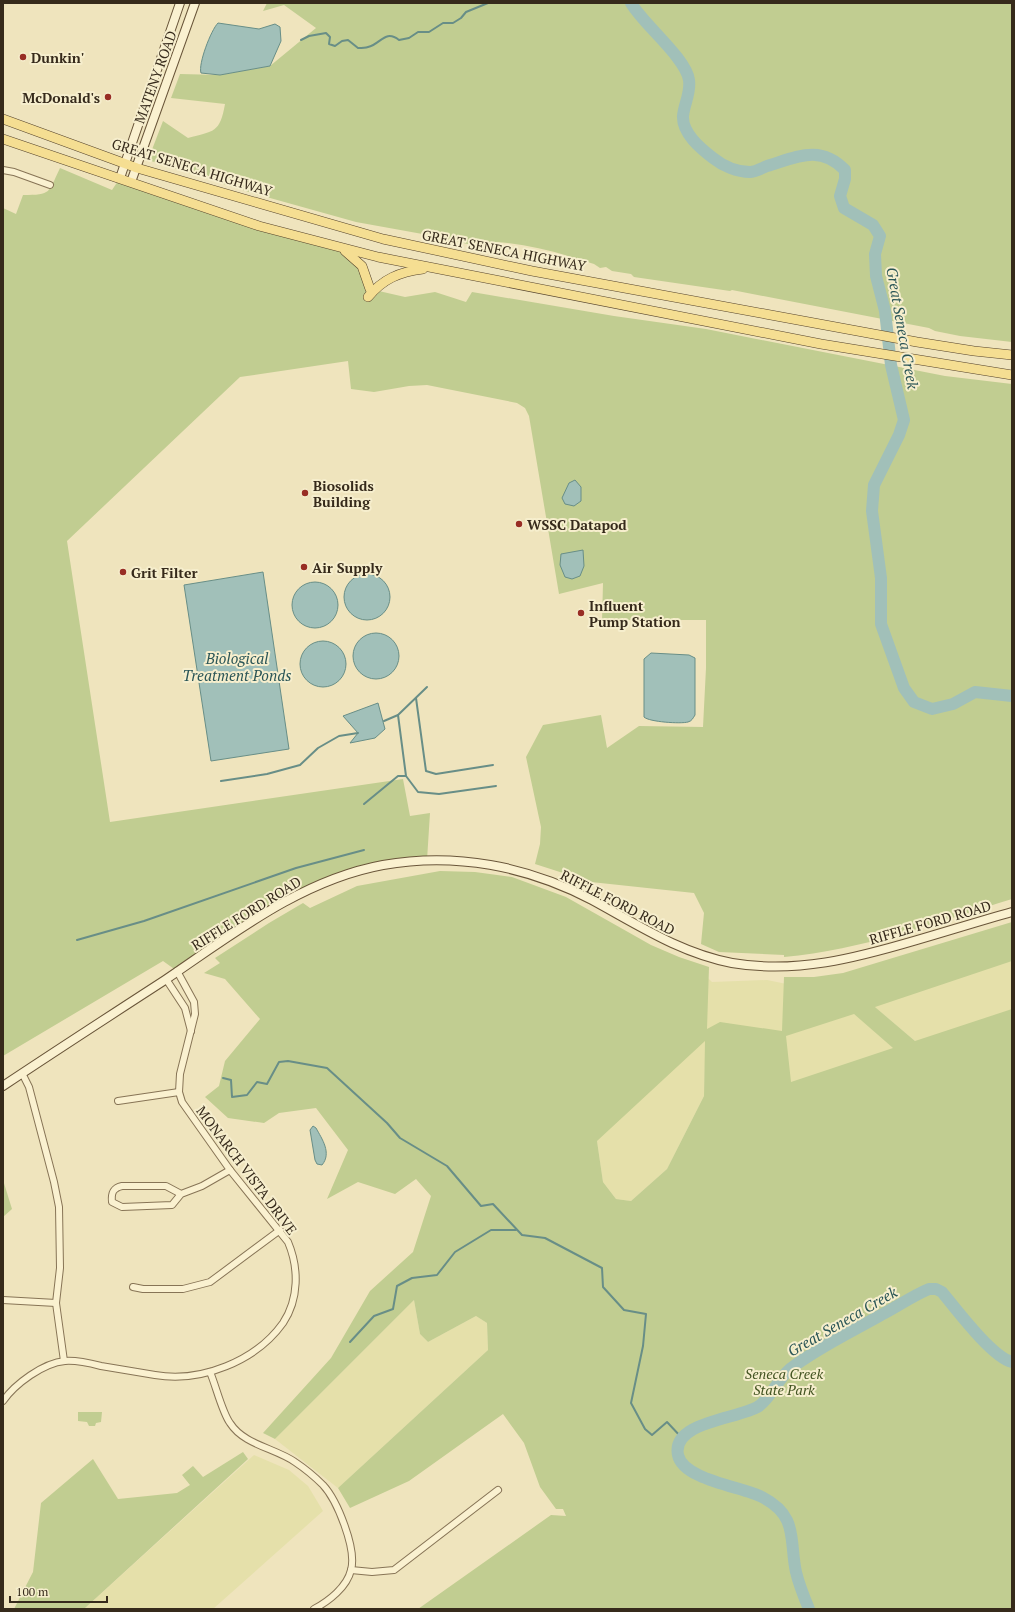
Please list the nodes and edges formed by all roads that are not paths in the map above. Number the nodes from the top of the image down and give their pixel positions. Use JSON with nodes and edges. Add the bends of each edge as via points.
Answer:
{"nodes":[{"id":1,"x":180,"y":3,"type":"edge"},
{"id":2,"x":195,"y":3,"type":"edge"},
{"id":3,"x":3,"y":119,"type":"edge"},
{"id":4,"x":3,"y":139,"type":"edge"},
{"id":5,"x":125,"y":162,"type":"junction"},
{"id":6,"x":138,"y":168,"type":"junction"},
{"id":7,"x":3,"y":170,"type":"edge"},
{"id":8,"x":120,"y":178,"type":"junction"},
{"id":9,"x":131,"y":182,"type":"junction"},
{"id":10,"x":50,"y":185,"type":"dead end"},
{"id":11,"x":341,"y":248,"type":"junction"},
{"id":12,"x":431,"y":268,"type":"junction"},
{"id":13,"x":1012,"y":355,"type":"edge"},
{"id":14,"x":1012,"y":375,"type":"edge"},
{"id":15,"x":1012,"y":912,"type":"edge"},
{"id":16,"x":177,"y":971,"type":"junction"},
{"id":17,"x":166,"y":979,"type":"junction"},
{"id":18,"x":191,"y":1031,"type":"junction"},
{"id":19,"x":22,"y":1073,"type":"junction"},
{"id":20,"x":3,"y":1086,"type":"edge"},
{"id":21,"x":179,"y":1092,"type":"junction"},
{"id":22,"x":118,"y":1101,"type":"dead end"},
{"id":23,"x":230,"y":1170,"type":"junction"},
{"id":24,"x":181,"y":1194,"type":"junction"},
{"id":25,"x":280,"y":1230,"type":"junction"},
{"id":26,"x":133,"y":1287,"type":"dead end"},
{"id":27,"x":3,"y":1300,"type":"edge"},
{"id":28,"x":56,"y":1303,"type":"junction"},
{"id":29,"x":64,"y":1361,"type":"junction"},
{"id":30,"x":210,"y":1372,"type":"junction"},
{"id":31,"x":3,"y":1401,"type":"edge"},
{"id":32,"x":498,"y":1490,"type":"dead end"},
{"id":33,"x":351,"y":1570,"type":"junction"},
{"id":34,"x":314,"y":1609,"type":"edge"}],
"edges":[{"from":1,"to":5,"type":"street","name":"MATENY ROAD"},
{"from":2,"to":6,"type":"street","name":"MATENY ROAD"},
{"from":3,"to":5,"type":"main road","name":"GREAT SENECA HIGHWAY"},
{"from":4,"to":8,"type":"main road"},
{"from":5,"to":6,"type":"main road","name":"GREAT SENECA HIGHWAY"},
{"from":5,"to":8,"type":"street","name":"MATENY ROAD"},
{"from":6,"to":9,"type":"street","name":"MATENY ROAD"},
{"from":6,"to":13,"type":"main road","name":"GREAT SENECA HIGHWAY","via":[[383,239],[532,271],[917,342]]},
{"from":7,"to":10,"type":"street"},
{"from":8,"to":9,"type":"main road"},
{"from":9,"to":11,"type":"main road","via":[[259,226]]},
{"from":11,"to":12,"type":"main road"},
{"from":11,"to":12,"type":"main road","via":[[362,266],[369,293],[396,274]]},
{"from":12,"to":14,"type":"main road","via":[[846,348]]},
{"from":15,"to":16,"type":"street","name":"RIFFLE FORD ROAD","via":[[842,961],[794,967],[763,967],[690,951],[663,940],[584,897],[530,874],[473,862],[420,861],[381,866],[333,878],[277,906]]},
{"from":16,"to":17,"type":"street","name":"RIFFLE FORD ROAD"},
{"from":16,"to":18,"type":"street","name":"MONARCH VISTA DRIVE","via":[[194,1002],[195,1014]]},
{"from":17,"to":18,"type":"street","name":"MONARCH VISTA DRIVE","via":[[185,1008]]},
{"from":17,"to":19,"type":"street","name":"RIFFLE FORD ROAD"},
{"from":18,"to":21,"type":"street","name":"MONARCH VISTA DRIVE","via":[[180,1074]]},
{"from":19,"to":20,"type":"street","name":"RIFFLE FORD ROAD"},
{"from":19,"to":28,"type":"street","via":[[31,1094],[59,1207],[60,1268]]},
{"from":21,"to":22,"type":"street"},
{"from":21,"to":23,"type":"street","name":"MONARCH VISTA DRIVE","via":[[188,1112]]},
{"from":23,"to":24,"type":"street","via":[[202,1186]]},
{"from":23,"to":25,"type":"street","name":"MONARCH VISTA DRIVE"},
{"from":24,"to":24,"type":"street","via":[[166,1186],[122,1186],[116,1187],[111,1196],[112,1202],[122,1207],[172,1204]]},
{"from":25,"to":26,"type":"street","via":[[210,1282],[183,1289]]},
{"from":25,"to":30,"type":"street","name":"MONARCH VISTA DRIVE","via":[[294,1256],[296,1276],[294,1299],[287,1317],[277,1331],[256,1350]]},
{"from":27,"to":28,"type":"street"},
{"from":28,"to":29,"type":"street"},
{"from":29,"to":30,"type":"street","name":"MONARCH VISTA DRIVE","via":[[156,1375],[184,1376]]},
{"from":29,"to":31,"type":"street","name":"MONARCH VISTA DRIVE","via":[[31,1375],[18,1384]]},
{"from":30,"to":33,"type":"street","via":[[230,1423],[242,1435],[295,1461],[323,1485],[346,1532],[351,1552]]},
{"from":32,"to":33,"type":"street","via":[[394,1570]]},
{"from":33,"to":34,"type":"street","via":[[340,1588],[325,1603]]}]}
